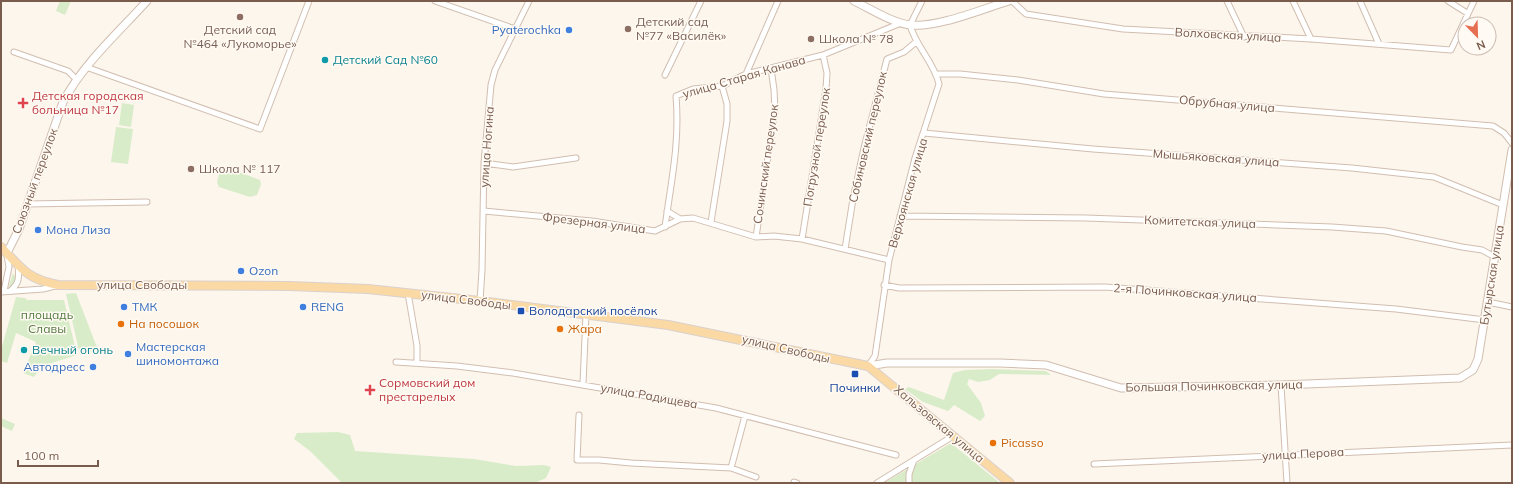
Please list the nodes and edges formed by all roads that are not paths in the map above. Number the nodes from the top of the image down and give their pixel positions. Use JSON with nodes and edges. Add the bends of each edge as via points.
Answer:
{"nodes":[{"id":1,"x":147,"y":1,"type":"edge"},
{"id":2,"x":309,"y":1,"type":"edge"},
{"id":3,"x":435,"y":1,"type":"edge"},
{"id":4,"x":529,"y":1,"type":"edge"},
{"id":5,"x":701,"y":1,"type":"edge"},
{"id":6,"x":778,"y":1,"type":"edge"},
{"id":7,"x":854,"y":1,"type":"edge"},
{"id":8,"x":922,"y":1,"type":"edge"},
{"id":9,"x":1009,"y":1,"type":"edge"},
{"id":10,"x":1012,"y":1,"type":"edge"},
{"id":11,"x":1227,"y":1,"type":"edge"},
{"id":12,"x":1293,"y":1,"type":"edge"},
{"id":13,"x":1360,"y":1,"type":"edge"},
{"id":14,"x":1448,"y":1,"type":"edge"},
{"id":15,"x":1474,"y":1,"type":"edge"},
{"id":16,"x":992,"y":4,"type":"edge"},
{"id":17,"x":1467,"y":13,"type":"junction"},
{"id":18,"x":901,"y":23,"type":"junction"},
{"id":19,"x":910,"y":25,"type":"junction"},
{"id":20,"x":515,"y":29,"type":"junction"},
{"id":21,"x":1374,"y":33,"type":"junction"},
{"id":22,"x":1244,"y":37,"type":"junction"},
{"id":23,"x":1311,"y":39,"type":"junction"},
{"id":24,"x":916,"y":42,"type":"junction"},
{"id":25,"x":1366,"y":43,"type":"junction"},
{"id":26,"x":1380,"y":44,"type":"junction"},
{"id":27,"x":14,"y":52,"type":"dead end"},
{"id":28,"x":823,"y":55,"type":"junction"},
{"id":29,"x":86,"y":67,"type":"junction"},
{"id":30,"x":771,"y":68,"type":"junction"},
{"id":31,"x":746,"y":74,"type":"junction"},
{"id":32,"x":937,"y":74,"type":"junction"},
{"id":33,"x":665,"y":75,"type":"dead end"},
{"id":34,"x":77,"y":80,"type":"junction"},
{"id":35,"x":722,"y":86,"type":"junction"},
{"id":36,"x":924,"y":133,"type":"junction"},
{"id":37,"x":1512,"y":143,"type":"edge"},
{"id":38,"x":1512,"y":150,"type":"edge"},
{"id":39,"x":576,"y":158,"type":"dead end"},
{"id":40,"x":484,"y":163,"type":"junction"},
{"id":41,"x":147,"y":202,"type":"dead end"},
{"id":42,"x":28,"y":204,"type":"junction"},
{"id":43,"x":1502,"y":205,"type":"junction"},
{"id":44,"x":667,"y":211,"type":"junction"},
{"id":45,"x":484,"y":212,"type":"junction"},
{"id":46,"x":900,"y":216,"type":"junction"},
{"id":47,"x":680,"y":219,"type":"junction"},
{"id":48,"x":712,"y":222,"type":"junction"},
{"id":49,"x":665,"y":227,"type":"junction"},
{"id":50,"x":756,"y":237,"type":"junction"},
{"id":51,"x":802,"y":239,"type":"junction"},
{"id":52,"x":1,"y":247,"type":"edge"},
{"id":53,"x":845,"y":249,"type":"junction"},
{"id":54,"x":7,"y":253,"type":"junction"},
{"id":55,"x":1495,"y":257,"type":"junction"},
{"id":56,"x":889,"y":260,"type":"junction"},
{"id":57,"x":18,"y":265,"type":"junction"},
{"id":58,"x":58,"y":285,"type":"junction"},
{"id":59,"x":884,"y":285,"type":"junction"},
{"id":60,"x":2,"y":291,"type":"edge"},
{"id":61,"x":10,"y":291,"type":"junction"},
{"id":62,"x":408,"y":293,"type":"junction"},
{"id":63,"x":480,"y":301,"type":"junction"},
{"id":64,"x":1488,"y":302,"type":"junction"},
{"id":65,"x":1512,"y":307,"type":"edge"},
{"id":66,"x":586,"y":314,"type":"junction"},
{"id":67,"x":1485,"y":320,"type":"junction"},
{"id":68,"x":396,"y":362,"type":"dead end"},
{"id":69,"x":417,"y":363,"type":"junction"},
{"id":70,"x":868,"y":366,"type":"junction"},
{"id":71,"x":1468,"y":374,"type":"joint"},
{"id":72,"x":583,"y":384,"type":"junction"},
{"id":73,"x":1281,"y":385,"type":"junction"},
{"id":74,"x":579,"y":415,"type":"dead end"},
{"id":75,"x":745,"y":416,"type":"junction"},
{"id":76,"x":953,"y":436,"type":"junction"},
{"id":77,"x":1512,"y":445,"type":"edge"},
{"id":78,"x":1286,"y":454,"type":"junction"},
{"id":79,"x":896,"y":455,"type":"dead end"},
{"id":80,"x":914,"y":460,"type":"junction"},
{"id":81,"x":1094,"y":464,"type":"dead end"},
{"id":82,"x":731,"y":468,"type":"junction"},
{"id":83,"x":756,"y":477,"type":"dead end"},
{"id":84,"x":877,"y":483,"type":"edge"},
{"id":85,"x":909,"y":483,"type":"edge"},
{"id":86,"x":1010,"y":483,"type":"edge"},
{"id":87,"x":1286,"y":483,"type":"edge"}],
"edges":[{"from":1,"to":29,"type":"street","name":"Союзный переулок"},
{"from":2,"to":29,"type":"street","via":[[260,129]]},
{"from":3,"to":20,"type":"street"},
{"from":4,"to":20,"type":"street","name":"улица Ногина"},
{"from":5,"to":33,"type":"street"},
{"from":6,"to":31,"type":"street"},
{"from":7,"to":18,"type":"street"},
{"from":8,"to":19,"type":"street"},
{"from":9,"to":16,"type":"street"},
{"from":10,"to":22,"type":"street","name":"Волховская улица","via":[[1026,14],[1123,29]]},
{"from":11,"to":22,"type":"street"},
{"from":12,"to":23,"type":"street"},
{"from":13,"to":21,"type":"street"},
{"from":14,"to":17,"type":"street"},
{"from":15,"to":17,"type":"street"},
{"from":16,"to":19,"type":"street","via":[[943,21],[922,26]]},
{"from":17,"to":26,"type":"street","name":"Волховская улица","via":[[1451,50]]},
{"from":18,"to":19,"type":"street"},
{"from":18,"to":28,"type":"street","name":"улица Старая Канава"},
{"from":19,"to":24,"type":"street"},
{"from":20,"to":40,"type":"street","name":"улица Ногина","via":[[493,78]]},
{"from":21,"to":25,"type":"street"},
{"from":21,"to":26,"type":"street"},
{"from":22,"to":23,"type":"street","name":"Волховская улица"},
{"from":23,"to":25,"type":"street","name":"Волховская улица"},
{"from":24,"to":32,"type":"street"},
{"from":24,"to":53,"type":"street","name":"Собиновский переулок","via":[[904,52],[887,58],[857,177]]},
{"from":25,"to":26,"type":"street","name":"Волховская улица"},
{"from":27,"to":34,"type":"street","via":[[68,72]]},
{"from":28,"to":30,"type":"street","name":"улица Старая Канава"},
{"from":28,"to":51,"type":"street","name":"Погрузной переулок","via":[[827,73],[826,89]]},
{"from":29,"to":34,"type":"street","name":"Союзный переулок"},
{"from":30,"to":31,"type":"street","name":"улица Старая Канава"},
{"from":30,"to":50,"type":"street","name":"Сочинский переулок","via":[[775,110]]},
{"from":31,"to":35,"type":"street","name":"улица Старая Канава"},
{"from":32,"to":36,"type":"street","name":"Верхоянская улица","via":[[939,84]]},
{"from":32,"to":37,"type":"street","name":"Обрубная улица","via":[[1018,80],[1104,94],[1493,126],[1504,133]]},
{"from":34,"to":42,"type":"street","name":"Союзный переулок","via":[[62,102]]},
{"from":35,"to":44,"type":"street","name":"улица Старая Канава","via":[[693,89],[676,96],[677,149]]},
{"from":35,"to":48,"type":"street","via":[[727,104],[727,121]]},
{"from":36,"to":43,"type":"street","name":"Мышьяковская улица","via":[[1434,177]]},
{"from":36,"to":46,"type":"street","name":"Верхоянская улица"},
{"from":38,"to":43,"type":"street","name":"Бутырская улица"},
{"from":39,"to":40,"type":"street","via":[[513,167]]},
{"from":40,"to":45,"type":"street","name":"улица Ногина"},
{"from":41,"to":42,"type":"street"},
{"from":42,"to":54,"type":"street","name":"Союзный переулок"},
{"from":43,"to":55,"type":"street","name":"Бутырская улица"},
{"from":44,"to":47,"type":"street"},
{"from":44,"to":49,"type":"street"},
{"from":45,"to":49,"type":"street","name":"Фрезерная улица","via":[[592,221],[655,231]]},
{"from":45,"to":63,"type":"street","name":"улица Ногина"},
{"from":46,"to":55,"type":"street","name":"Комитетская улица","via":[[1086,218],[1332,227],[1386,231],[1482,250]]},
{"from":46,"to":56,"type":"street","name":"Верхоянская улица"},
{"from":47,"to":48,"type":"street","name":"Фрезерная улица","via":[[694,218]]},
{"from":47,"to":49,"type":"street","name":"Фрезерная улица"},
{"from":48,"to":50,"type":"street","name":"Фрезерная улица"},
{"from":50,"to":51,"type":"street","name":"Фрезерная улица"},
{"from":51,"to":53,"type":"street","name":"Фрезерная улица"},
{"from":52,"to":54,"type":"main road","name":"улица Свободы"},
{"from":53,"to":56,"type":"street","name":"Фрезерная улица"},
{"from":54,"to":57,"type":"main road","name":"улица Свободы"},
{"from":54,"to":60,"type":"street","via":[[9,267]]},
{"from":55,"to":64,"type":"street","name":"Бутырская улица"},
{"from":56,"to":59,"type":"street","name":"Верхоянская улица"},
{"from":57,"to":58,"type":"main road","name":"улица Свободы","via":[[30,277]]},
{"from":57,"to":61,"type":"street","via":[[19,279]]},
{"from":58,"to":61,"type":"street","name":"улица Свободы","via":[[43,289]]},
{"from":58,"to":62,"type":"main road","name":"улица Свободы","via":[[289,286]]},
{"from":59,"to":67,"type":"street","name":"2-я Починковская улица","via":[[907,288],[1105,287],[1396,309]]},
{"from":59,"to":70,"type":"street","name":"Верхоянская улица","via":[[875,356]]},
{"from":60,"to":61,"type":"street","name":"улица Свободы"},
{"from":62,"to":63,"type":"main road","name":"улица Свободы"},
{"from":62,"to":69,"type":"street","via":[[417,346]]},
{"from":63,"to":66,"type":"main road","name":"улица Свободы"},
{"from":64,"to":65,"type":"street"},
{"from":64,"to":67,"type":"street","name":"Бутырская улица"},
{"from":66,"to":70,"type":"main road","name":"улица Свободы","via":[[668,325]]},
{"from":66,"to":72,"type":"street"},
{"from":67,"to":71,"type":"street","name":"Бутырская улица","via":[[1478,359]]},
{"from":68,"to":69,"type":"street","name":"улица Радищева"},
{"from":69,"to":72,"type":"street","name":"улица Радищева","via":[[513,373]]},
{"from":70,"to":73,"type":"street","name":"Большая Починковская улица","via":[[887,363],[1046,365],[1121,388]]},
{"from":70,"to":76,"type":"main road","name":"Хальзовская улица"},
{"from":71,"to":73,"type":"street","name":"Большая Починковская улица","via":[[1460,378]]},
{"from":72,"to":75,"type":"street","name":"улица Радищева","via":[[716,408]]},
{"from":73,"to":78,"type":"street"},
{"from":74,"to":82,"type":"street","via":[[577,460]]},
{"from":75,"to":79,"type":"street","name":"улица Радищева"},
{"from":75,"to":82,"type":"street"},
{"from":76,"to":80,"type":"street"},
{"from":76,"to":86,"type":"main road","name":"Хальзовская улица"},
{"from":77,"to":78,"type":"street","name":"улица Перова"},
{"from":78,"to":81,"type":"street","name":"улица Перова"},
{"from":78,"to":87,"type":"street"},
{"from":80,"to":84,"type":"street"},
{"from":80,"to":85,"type":"street"},
{"from":82,"to":83,"type":"street"}]}
